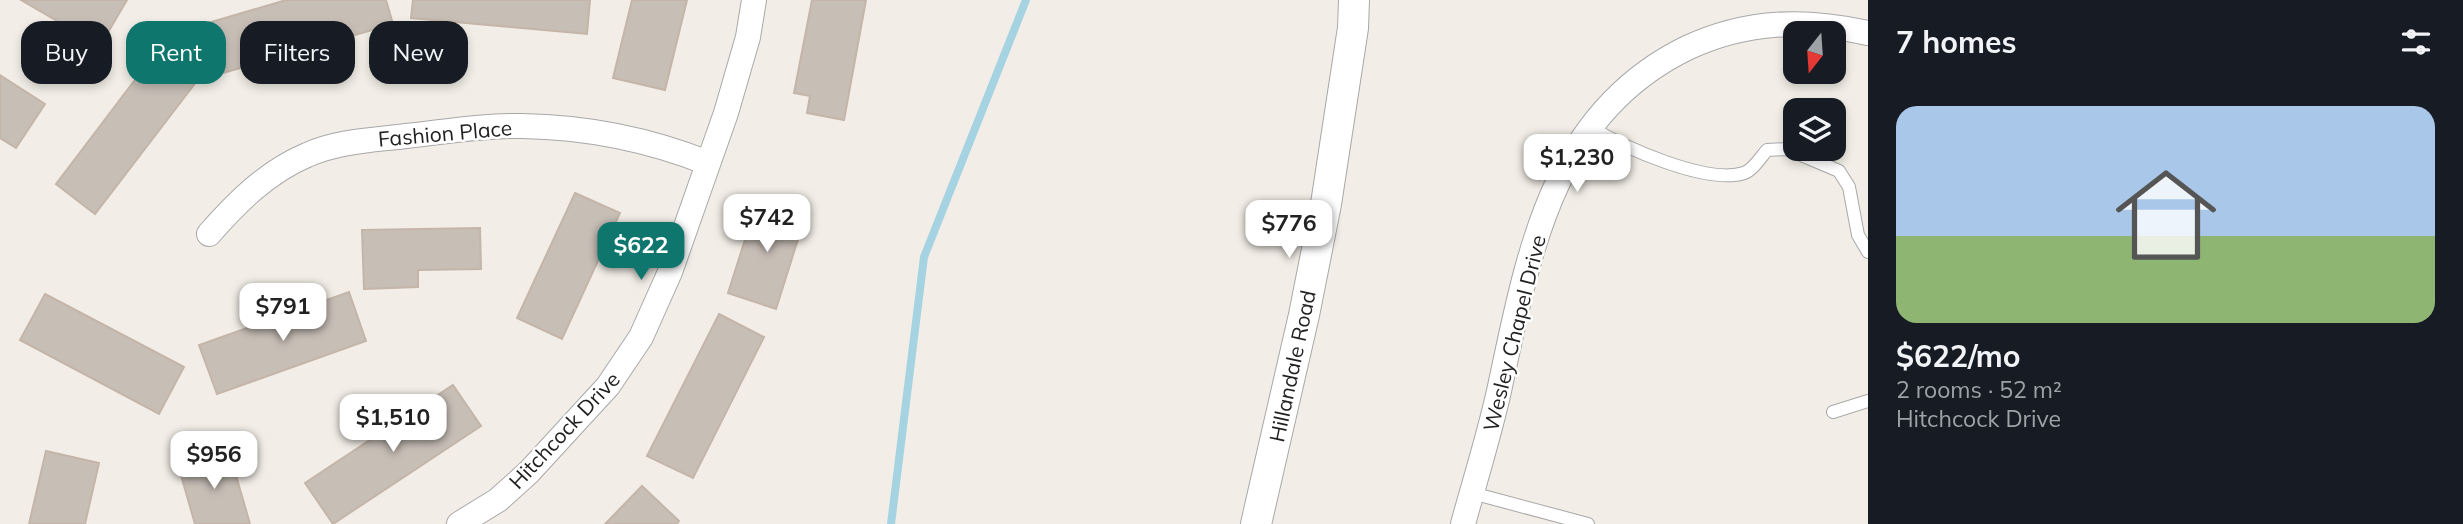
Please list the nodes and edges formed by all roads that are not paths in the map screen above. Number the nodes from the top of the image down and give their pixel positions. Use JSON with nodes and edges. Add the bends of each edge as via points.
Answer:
{"nodes":[{"id":1,"x":754,"y":0,"type":"edge"},
{"id":2,"x":1354,"y":0,"type":"edge"},
{"id":3,"x":1868,"y":33,"type":"edge"},
{"id":4,"x":1590,"y":127,"type":"junction"},
{"id":5,"x":708,"y":163,"type":"junction"},
{"id":6,"x":209,"y":234,"type":"dead end"},
{"id":7,"x":1868,"y":253,"type":"edge"},
{"id":8,"x":1868,"y":401,"type":"edge"},
{"id":9,"x":1833,"y":412,"type":"dead end"},
{"id":10,"x":1472,"y":493,"type":"junction"},
{"id":11,"x":459,"y":524,"type":"edge"},
{"id":12,"x":1256,"y":524,"type":"edge"},
{"id":13,"x":1463,"y":524,"type":"edge"},
{"id":14,"x":1588,"y":524,"type":"edge"}],
"edges":[{"from":1,"to":5,"type":"street","name":"Hitchcock Drive","via":[[748,37]]},
{"from":2,"to":12,"type":"street","name":"Hillandale Road","via":[[1326,204]]},
{"from":3,"to":4,"type":"street","name":"Wesley Chapel Drive","via":[[1806,23],[1756,25],[1706,40],[1665,59],[1626,87]]},
{"from":4,"to":7,"type":"lane","via":[[1662,161],[1723,176],[1747,172],[1767,150],[1777,149],[1839,171],[1849,187],[1858,235]]},
{"from":4,"to":10,"type":"street","name":"Wesley Chapel Drive","via":[[1558,179],[1527,262]]},
{"from":5,"to":6,"type":"street","name":"Fashion Place","via":[[646,141],[522,126],[360,141],[307,155],[279,170],[254,188]]},
{"from":5,"to":11,"type":"street","name":"Hitchcock Drive","via":[[670,272],[626,362],[529,472],[498,500]]},
{"from":8,"to":9,"type":"lane"},
{"from":10,"to":13,"type":"street","name":"Wesley Chapel Drive"},
{"from":10,"to":14,"type":"lane"}]}
